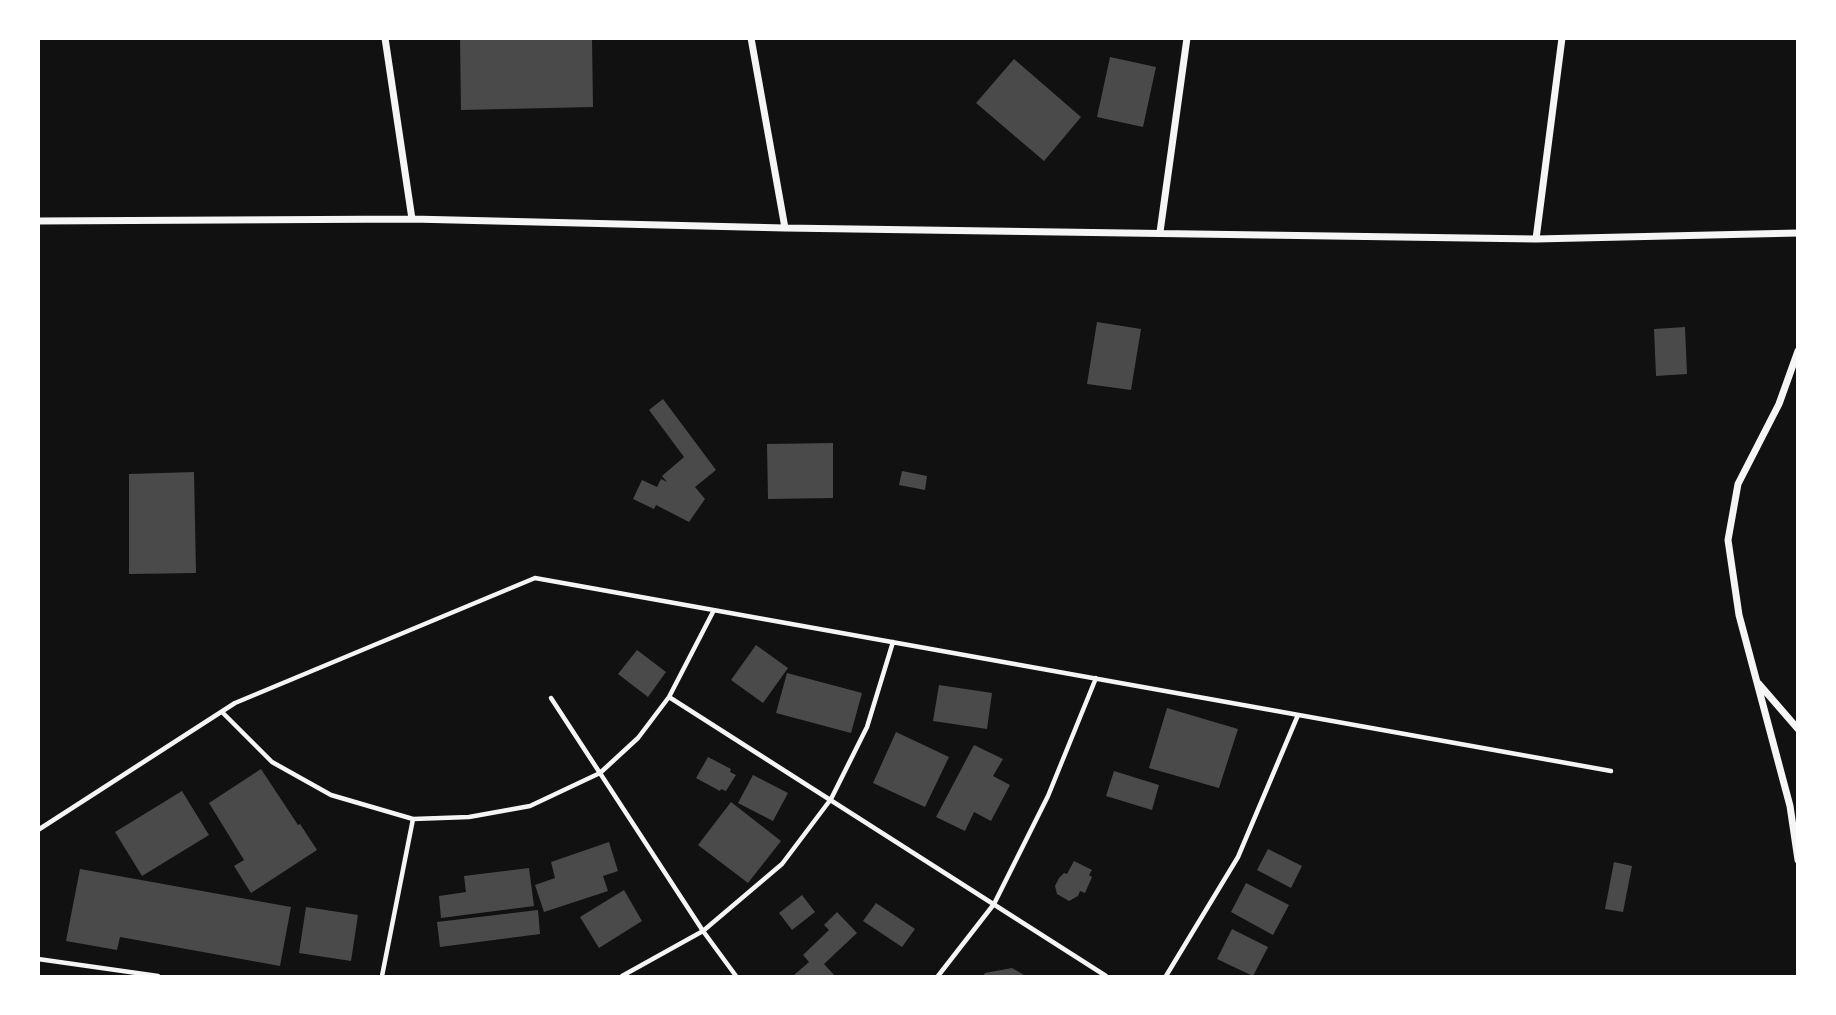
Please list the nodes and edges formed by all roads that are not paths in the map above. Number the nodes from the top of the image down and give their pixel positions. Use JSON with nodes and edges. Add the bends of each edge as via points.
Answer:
{"nodes":[{"id":1,"x":384,"y":38,"type":"edge"},
{"id":2,"x":751,"y":38,"type":"edge"},
{"id":3,"x":1187,"y":38,"type":"edge"},
{"id":4,"x":1562,"y":38,"type":"edge"},
{"id":5,"x":412,"y":219,"type":"junction"},
{"id":6,"x":38,"y":221,"type":"edge"},
{"id":7,"x":785,"y":228,"type":"junction"},
{"id":8,"x":1160,"y":232,"type":"junction"},
{"id":9,"x":1797,"y":233,"type":"edge"},
{"id":10,"x":1536,"y":239,"type":"junction"},
{"id":11,"x":1797,"y":351,"type":"edge"},
{"id":12,"x":1756,"y":681,"type":"junction"},
{"id":13,"x":1797,"y":729,"type":"edge"},
{"id":14,"x":1797,"y":860,"type":"edge"}],
"edges":[{"from":1,"to":5,"type":"street"},
{"from":2,"to":7,"type":"street"},
{"from":3,"to":8,"type":"street"},
{"from":4,"to":10,"type":"street"},
{"from":5,"to":6,"type":"street"},
{"from":5,"to":7,"type":"street"},
{"from":7,"to":8,"type":"street"},
{"from":8,"to":10,"type":"street"},
{"from":9,"to":10,"type":"street"},
{"from":11,"to":12,"type":"street","via":[[1779,404],[1738,484],[1728,540],[1739,615]]},
{"from":12,"to":13,"type":"street"},
{"from":12,"to":14,"type":"street","via":[[1790,806]]}]}
